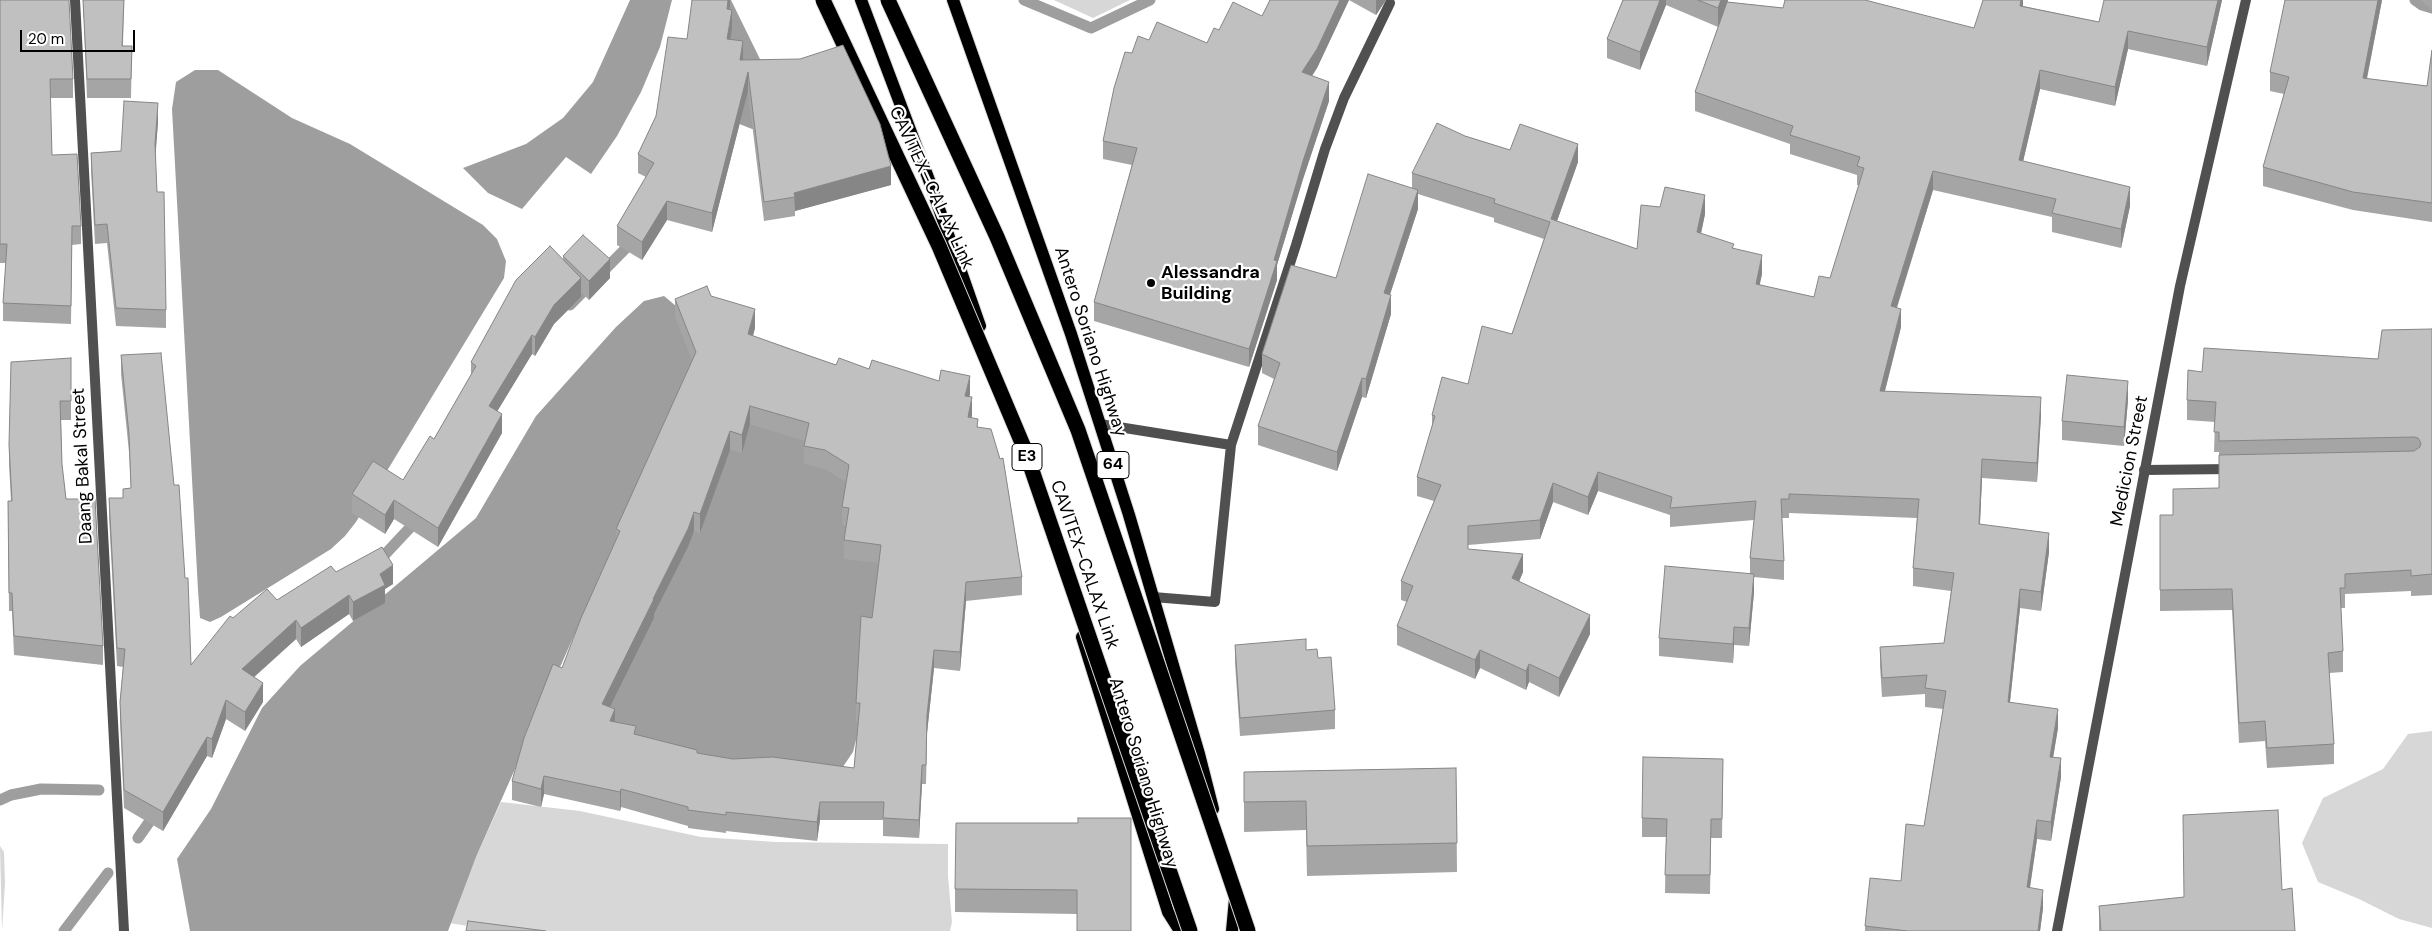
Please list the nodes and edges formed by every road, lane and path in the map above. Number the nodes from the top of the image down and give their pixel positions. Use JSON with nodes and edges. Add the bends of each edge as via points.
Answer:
{"nodes":[{"id":1,"x":75,"y":0,"type":"edge"},
{"id":2,"x":823,"y":0,"type":"edge"},
{"id":3,"x":860,"y":0,"type":"edge"},
{"id":4,"x":888,"y":0,"type":"edge"},
{"id":5,"x":2246,"y":0,"type":"edge"},
{"id":6,"x":1390,"y":3,"type":"dead end"},
{"id":7,"x":954,"y":4,"type":"edge"},
{"id":8,"x":1100,"y":424,"type":"junction"},
{"id":9,"x":1231,"y":445,"type":"junction"},
{"id":10,"x":2244,"y":469,"type":"edge"},
{"id":11,"x":2144,"y":470,"type":"junction"},
{"id":12,"x":1153,"y":597,"type":"junction"},
{"id":13,"x":124,"y":931,"type":"edge"},
{"id":14,"x":1180,"y":931,"type":"edge"},
{"id":15,"x":1190,"y":931,"type":"edge"},
{"id":16,"x":1232,"y":931,"type":"edge"},
{"id":17,"x":1248,"y":931,"type":"edge"},
{"id":18,"x":2057,"y":931,"type":"edge"}],
"edges":[{"from":1,"to":13,"type":"street","name":"Daang Bakal Street"},
{"from":2,"to":15,"type":"highway","name":"CAVITEX–CALAX Link","number":"E3","bridge":true,"via":[[939,246],[1025,450]]},
{"from":3,"to":14,"type":"main road","name":"Antero Soriano Highway","via":[[929,180],[987,346],[1050,532],[1168,912]]},
{"from":4,"to":17,"type":"highway","bridge":true,"via":[[997,237],[1078,430]]},
{"from":5,"to":11,"type":"street","name":"Medicion Street","via":[[2180,286]]},
{"from":6,"to":9,"type":"street","via":[[1344,98],[1325,149]]},
{"from":7,"to":8,"type":"main road","name":"Antero Soriano Highway","number":"64"},
{"from":8,"to":9,"type":"street"},
{"from":8,"to":12,"type":"main road","name":"Antero Soriano Highway","number":"64"},
{"from":9,"to":12,"type":"street","via":[[1215,602]]},
{"from":10,"to":11,"type":"street"},
{"from":11,"to":18,"type":"street","name":"Medicion Street"},
{"from":12,"to":16,"type":"main road","name":"Antero Soriano Highway","number":"64","via":[[1200,754],[1236,904]]}]}
